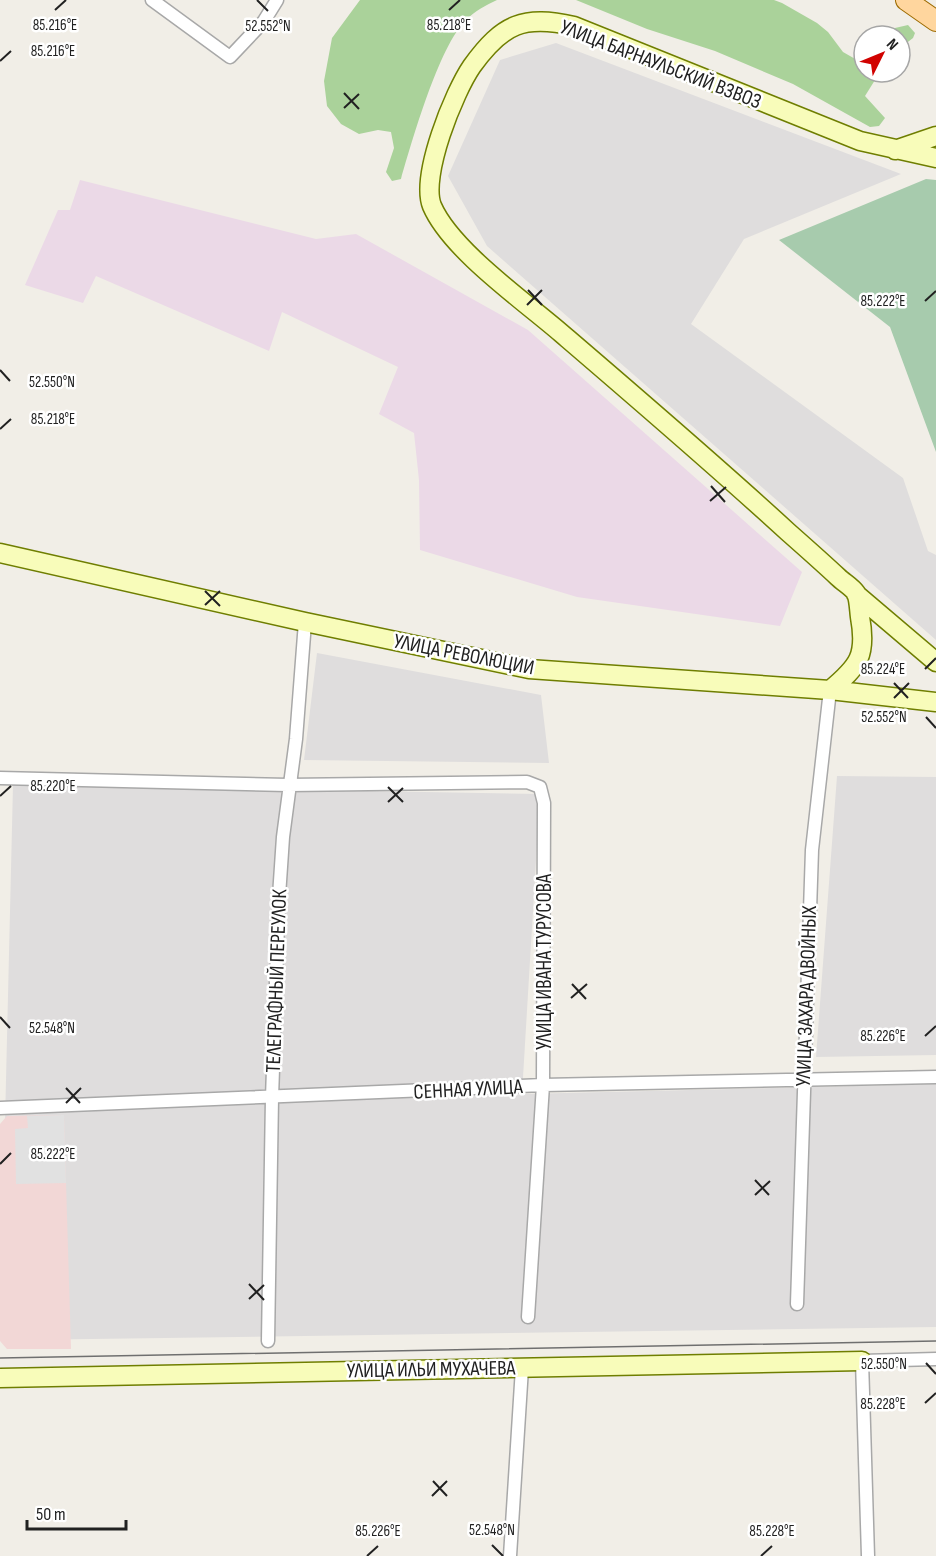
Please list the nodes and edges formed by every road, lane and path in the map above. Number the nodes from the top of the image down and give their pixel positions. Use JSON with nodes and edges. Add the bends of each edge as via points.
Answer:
{"nodes":[{"id":1,"x":152,"y":0,"type":"edge"},
{"id":2,"x":277,"y":0,"type":"edge"},
{"id":3,"x":906,"y":0,"type":"edge"},
{"id":4,"x":936,"y":21,"type":"edge"},
{"id":5,"x":936,"y":136,"type":"edge"},
{"id":6,"x":895,"y":150,"type":"junction"},
{"id":7,"x":936,"y":158,"type":"edge"},
{"id":8,"x":0,"y":553,"type":"edge"},
{"id":9,"x":0,"y":562,"type":"edge"},
{"id":10,"x":856,"y":594,"type":"junction"},
{"id":11,"x":305,"y":622,"type":"junction"},
{"id":12,"x":936,"y":662,"type":"edge"},
{"id":13,"x":830,"y":690,"type":"junction"},
{"id":14,"x":936,"y":702,"type":"edge"},
{"id":15,"x":0,"y":778,"type":"edge"},
{"id":16,"x":288,"y":785,"type":"junction"},
{"id":17,"x":936,"y":1077,"type":"edge"},
{"id":18,"x":803,"y":1078,"type":"junction"},
{"id":19,"x":543,"y":1085,"type":"junction"},
{"id":20,"x":272,"y":1098,"type":"junction"},
{"id":21,"x":0,"y":1108,"type":"edge"},
{"id":22,"x":797,"y":1304,"type":"dead end"},
{"id":23,"x":528,"y":1317,"type":"dead end"},
{"id":24,"x":268,"y":1341,"type":"dead end"},
{"id":25,"x":936,"y":1359,"type":"edge"},
{"id":26,"x":862,"y":1361,"type":"junction"},
{"id":27,"x":522,"y":1368,"type":"junction"},
{"id":28,"x":0,"y":1378,"type":"edge"},
{"id":29,"x":510,"y":1556,"type":"edge"},
{"id":30,"x":868,"y":1556,"type":"edge"}],
"edges":[{"from":1,"to":2,"type":"street","via":[[230,57],[264,21]]},
{"from":3,"to":4,"type":"main road"},
{"from":5,"to":6,"type":"main road"},
{"from":6,"to":7,"type":"main road","name":"УЛИЦА БАРНАУЛЬСКИЙ ВЗВОЗ"},
{"from":6,"to":10,"type":"main road","name":"УЛИЦА БАРНАУЛЬСКИЙ ВЗВОЗ","via":[[804,120],[574,26],[535,20],[523,22],[498,37],[470,70],[433,156],[428,189],[442,223],[476,261],[706,457]]},
{"from":8,"to":9,"type":"main road"},
{"from":8,"to":11,"type":"main road","name":"УЛИЦА РЕВОЛЮЦИИ"},
{"from":10,"to":12,"type":"main road","name":"УЛИЦА БАРНАУЛЬСКИЙ ВЗВОЗ"},
{"from":10,"to":13,"type":"main road","via":[[864,638],[862,653],[854,668]]},
{"from":11,"to":13,"type":"main road","name":"УЛИЦА РЕВОЛЮЦИИ","via":[[529,669]]},
{"from":11,"to":16,"type":"street","name":"ТЕЛЕГРАФНЫЙ ПЕРЕУЛОК","via":[[296,739]]},
{"from":13,"to":14,"type":"main road","name":"УЛИЦА РЕВОЛЮЦИИ"},
{"from":13,"to":18,"type":"street","name":"УЛИЦА ЗАХАРА ДВОЙНЫХ","via":[[812,850]]},
{"from":15,"to":16,"type":"street"},
{"from":16,"to":19,"type":"street","name":"УЛИЦА ИВАНА ТУРУСОВА","via":[[527,783],[540,787],[544,803]]},
{"from":16,"to":20,"type":"street","name":"ТЕЛЕГРАФНЫЙ ПЕРЕУЛОК"},
{"from":17,"to":18,"type":"street","name":"СЕННАЯ УЛИЦА"},
{"from":18,"to":19,"type":"street","name":"СЕННАЯ УЛИЦА"},
{"from":18,"to":22,"type":"street","name":"УЛИЦА ЗАХАРА ДВОЙНЫХ"},
{"from":19,"to":20,"type":"street","name":"СЕННАЯ УЛИЦА"},
{"from":19,"to":23,"type":"street","name":"УЛИЦА ИВАНА ТУРУСОВА"},
{"from":20,"to":21,"type":"street","name":"СЕННАЯ УЛИЦА"},
{"from":20,"to":24,"type":"street","name":"ТЕЛЕГРАФНЫЙ ПЕРЕУЛОК"},
{"from":25,"to":26,"type":"street"},
{"from":26,"to":27,"type":"main road","name":"УЛИЦА ИЛЬИ МУХАЧЕВА"},
{"from":26,"to":30,"type":"street"},
{"from":27,"to":28,"type":"main road","name":"УЛИЦА ИЛЬИ МУХАЧЕВА"},
{"from":27,"to":29,"type":"street"}]}
